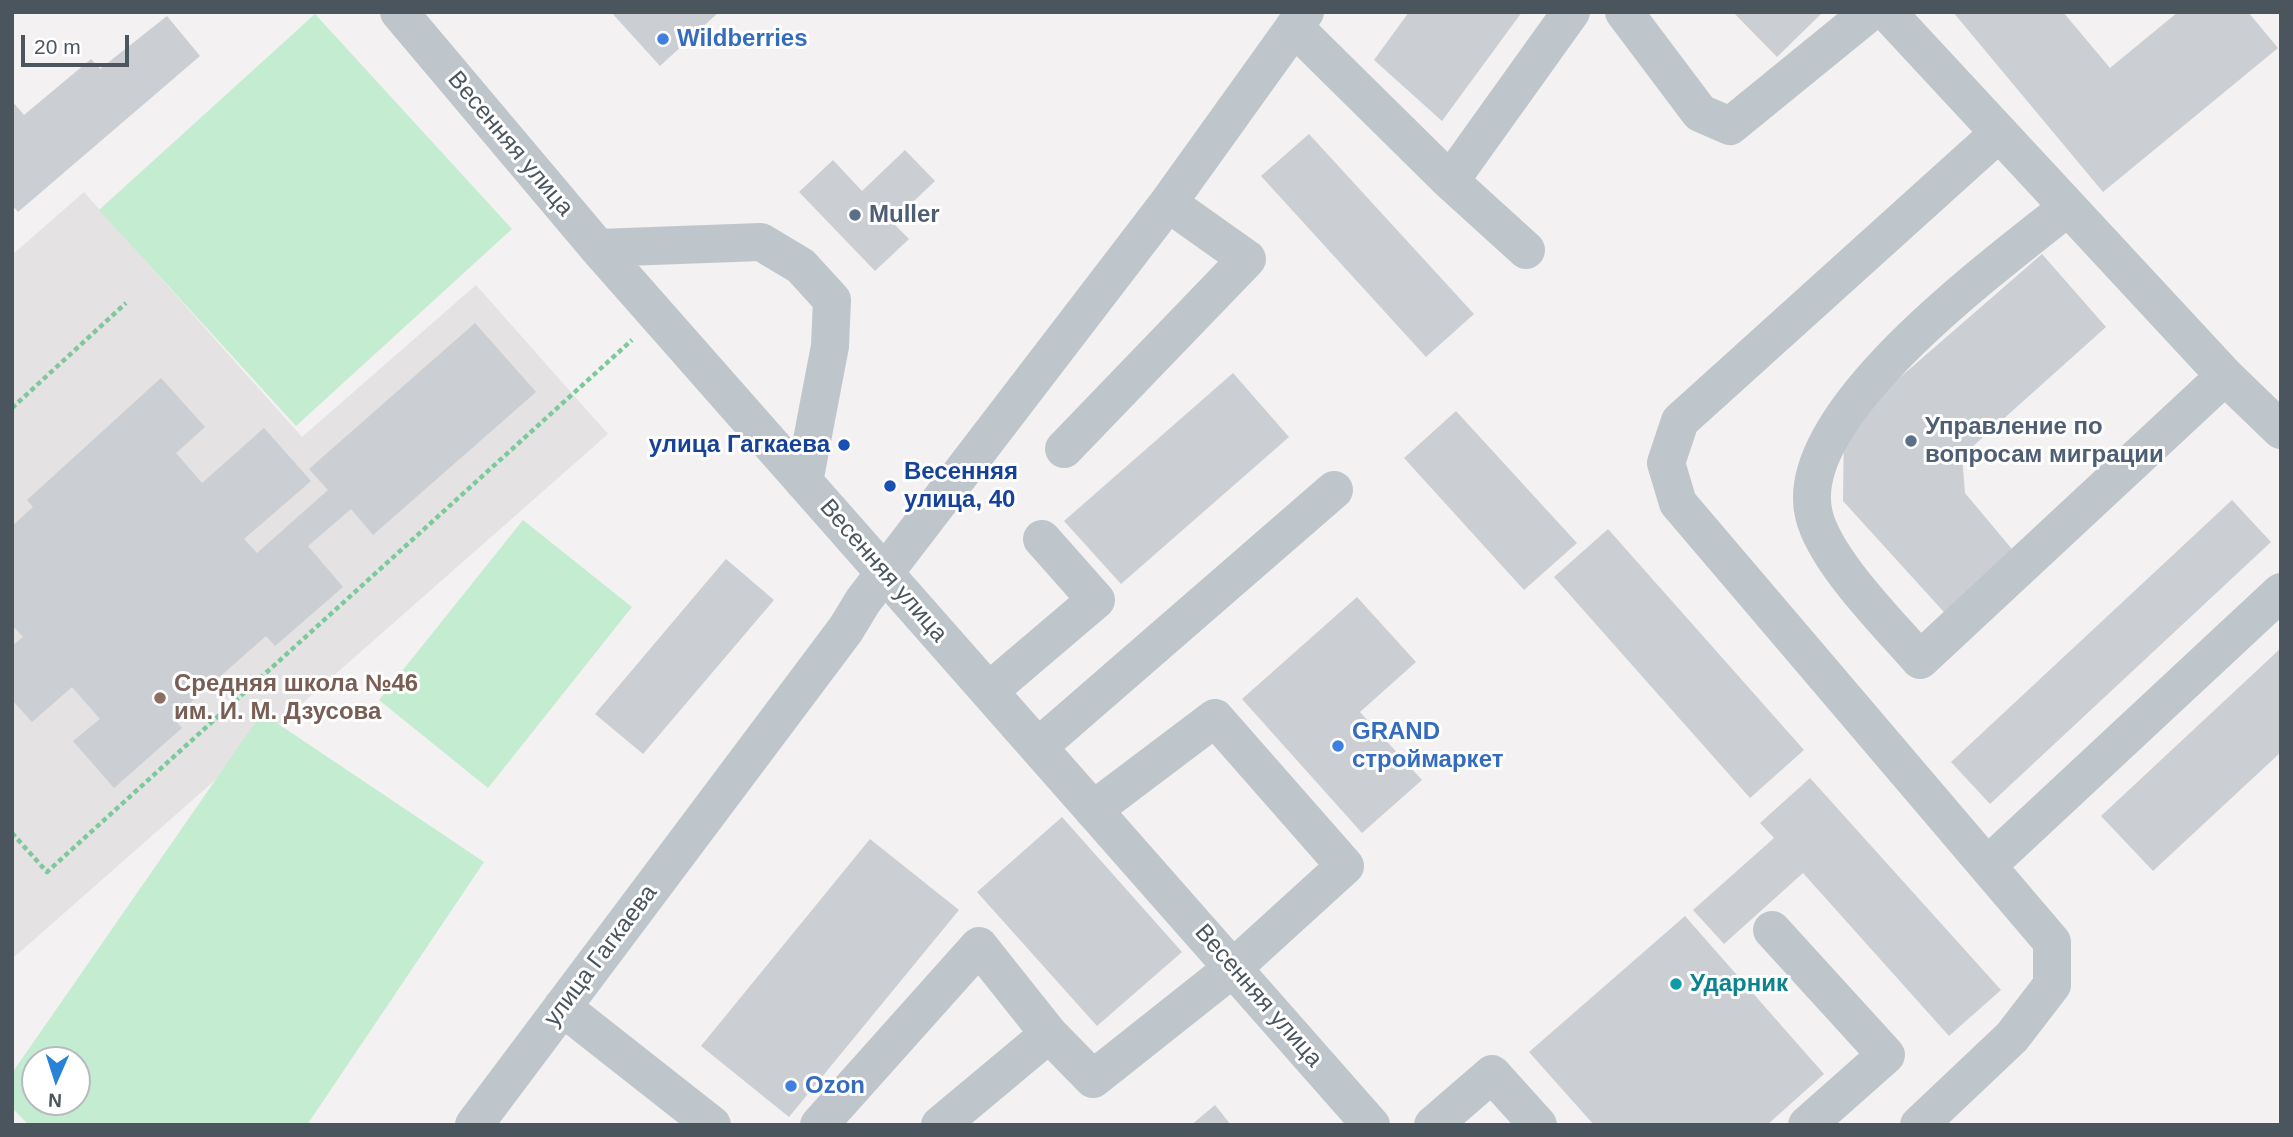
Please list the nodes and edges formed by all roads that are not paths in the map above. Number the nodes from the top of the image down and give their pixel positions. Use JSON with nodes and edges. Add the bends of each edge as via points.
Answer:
{"nodes":[{"id":1,"x":400,"y":12,"type":"edge"},
{"id":2,"x":1571,"y":12,"type":"edge"},
{"id":3,"x":1624,"y":12,"type":"edge"},
{"id":4,"x":1870,"y":12,"type":"edge"},
{"id":5,"x":1887,"y":12,"type":"edge"},
{"id":6,"x":1300,"y":19,"type":"edge"},
{"id":7,"x":1999,"y":133,"type":"junction"},
{"id":8,"x":1450,"y":181,"type":"junction"},
{"id":9,"x":1168,"y":203,"type":"junction"},
{"id":10,"x":2068,"y":207,"type":"junction"},
{"id":11,"x":598,"y":248,"type":"junction"},
{"id":12,"x":1526,"y":250,"type":"dead end"},
{"id":13,"x":2225,"y":376,"type":"junction"},
{"id":14,"x":2281,"y":430,"type":"edge"},
{"id":15,"x":1064,"y":449,"type":"dead end"},
{"id":16,"x":804,"y":482,"type":"junction"},
{"id":17,"x":1334,"y":490,"type":"dead end"},
{"id":18,"x":1042,"y":539,"type":"dead end"},
{"id":19,"x":887,"y":573,"type":"junction"},
{"id":20,"x":2281,"y":592,"type":"edge"},
{"id":21,"x":989,"y":691,"type":"junction"},
{"id":22,"x":1038,"y":747,"type":"junction"},
{"id":23,"x":1093,"y":810,"type":"junction"},
{"id":24,"x":1988,"y":865,"type":"junction"},
{"id":25,"x":1772,"y":930,"type":"dead end"},
{"id":26,"x":1233,"y":968,"type":"junction"},
{"id":27,"x":562,"y":1007,"type":"junction"},
{"id":28,"x":1049,"y":1034,"type":"junction"},
{"id":29,"x":474,"y":1125,"type":"edge"},
{"id":30,"x":712,"y":1125,"type":"edge"},
{"id":31,"x":819,"y":1125,"type":"edge"},
{"id":32,"x":940,"y":1125,"type":"edge"},
{"id":33,"x":1371,"y":1125,"type":"edge"},
{"id":34,"x":1433,"y":1125,"type":"edge"},
{"id":35,"x":1538,"y":1125,"type":"edge"},
{"id":36,"x":1807,"y":1125,"type":"edge"},
{"id":37,"x":1919,"y":1125,"type":"edge"}],
"edges":[{"from":1,"to":11,"type":"street","name":"Весенняя улица"},
{"from":2,"to":8,"type":"street"},
{"from":3,"to":4,"type":"street","via":[[1700,113],[1730,126]]},
{"from":5,"to":7,"type":"street"},
{"from":6,"to":8,"type":"street"},
{"from":6,"to":9,"type":"street","name":"улица Гагкаева"},
{"from":7,"to":10,"type":"street"},
{"from":7,"to":24,"type":"street","via":[[1680,421],[1666,463],[1678,503]]},
{"from":8,"to":12,"type":"street"},
{"from":9,"to":15,"type":"street","via":[[1247,258]]},
{"from":9,"to":19,"type":"street","name":"улица Гагкаева"},
{"from":10,"to":13,"type":"street"},
{"from":10,"to":13,"type":"street","via":[[1949,304],[1865,385],[1825,446],[1812,485],[1813,514],[1824,544],[1920,660]]},
{"from":11,"to":16,"type":"street","name":"Весенняя улица"},
{"from":11,"to":16,"type":"street","via":[[761,242],[801,266],[832,300],[830,346]]},
{"from":13,"to":14,"type":"street"},
{"from":16,"to":19,"type":"street","name":"Весенняя улица"},
{"from":17,"to":22,"type":"street"},
{"from":18,"to":21,"type":"street","via":[[1096,600]]},
{"from":19,"to":21,"type":"street","name":"Весенняя улица"},
{"from":19,"to":27,"type":"street","name":"улица Гагкаева"},
{"from":20,"to":24,"type":"street"},
{"from":21,"to":22,"type":"street","name":"Весенняя улица"},
{"from":22,"to":23,"type":"street","name":"Весенняя улица"},
{"from":23,"to":26,"type":"street","name":"Весенняя улица"},
{"from":23,"to":26,"type":"street","via":[[1214,718],[1345,866]]},
{"from":24,"to":37,"type":"street","via":[[2052,943],[2052,985],[2012,1037]]},
{"from":25,"to":36,"type":"street","via":[[1886,1055]]},
{"from":26,"to":28,"type":"street","via":[[1093,1079]]},
{"from":26,"to":33,"type":"street","name":"Весенняя улица"},
{"from":27,"to":29,"type":"street","name":"улица Гагкаева"},
{"from":27,"to":30,"type":"street"},
{"from":28,"to":31,"type":"street","via":[[979,946]]},
{"from":28,"to":32,"type":"street"},
{"from":34,"to":35,"type":"street","via":[[1492,1074]]}]}
